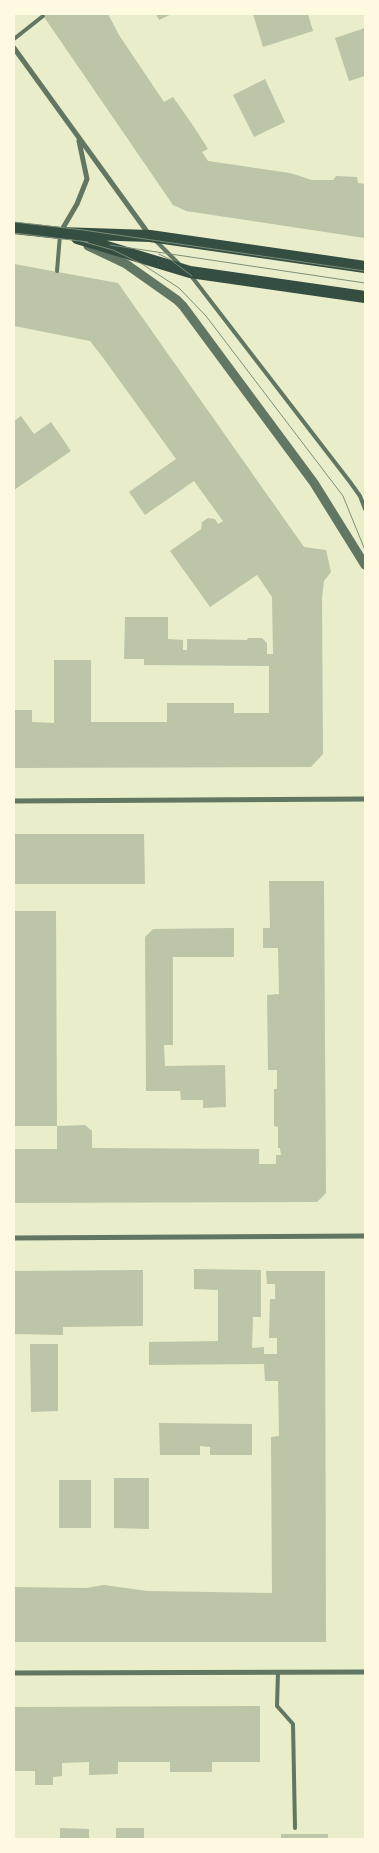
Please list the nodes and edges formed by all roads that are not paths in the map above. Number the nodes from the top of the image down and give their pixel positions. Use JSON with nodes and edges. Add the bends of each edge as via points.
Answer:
{"nodes":[{"id":1,"x":43,"y":16,"type":"dead end"},
{"id":2,"x":14,"y":39,"type":"edge"},
{"id":3,"x":14,"y":48,"type":"edge"},
{"id":4,"x":78,"y":138,"type":"junction"},
{"id":5,"x":14,"y":228,"type":"edge"},
{"id":6,"x":60,"y":233,"type":"junction"},
{"id":7,"x":150,"y":236,"type":"junction"},
{"id":8,"x":365,"y":268,"type":"edge"},
{"id":9,"x":57,"y":271,"type":"dead end"},
{"id":10,"x":189,"y":274,"type":"junction"},
{"id":11,"x":365,"y":298,"type":"edge"},
{"id":12,"x":365,"y":509,"type":"edge"},
{"id":13,"x":365,"y":565,"type":"edge"},
{"id":14,"x":365,"y":799,"type":"edge"},
{"id":15,"x":14,"y":801,"type":"edge"},
{"id":16,"x":365,"y":1236,"type":"edge"},
{"id":17,"x":14,"y":1238,"type":"edge"},
{"id":18,"x":278,"y":1672,"type":"junction"},
{"id":19,"x":365,"y":1672,"type":"edge"},
{"id":20,"x":14,"y":1673,"type":"edge"},
{"id":21,"x":295,"y":1828,"type":"dead end"}],
"edges":[{"from":1,"to":2,"type":"lane"},
{"from":3,"to":4,"type":"street"},
{"from":4,"to":6,"type":"street","via":[[87,179]]},
{"from":4,"to":7,"type":"street"},
{"from":5,"to":6,"type":"main road"},
{"from":6,"to":7,"type":"main road"},
{"from":6,"to":9,"type":"lane"},
{"from":6,"to":10,"type":"main road"},
{"from":6,"to":13,"type":"street","via":[[126,264],[183,306],[314,483]]},
{"from":7,"to":8,"type":"main road"},
{"from":7,"to":10,"type":"lane"},
{"from":10,"to":11,"type":"main road"},
{"from":10,"to":12,"type":"lane","via":[[350,482]]},
{"from":14,"to":15,"type":"street"},
{"from":16,"to":17,"type":"street"},
{"from":18,"to":19,"type":"street"},
{"from":18,"to":20,"type":"street"},
{"from":18,"to":21,"type":"lane","via":[[277,1706],[292,1724]]}]}
